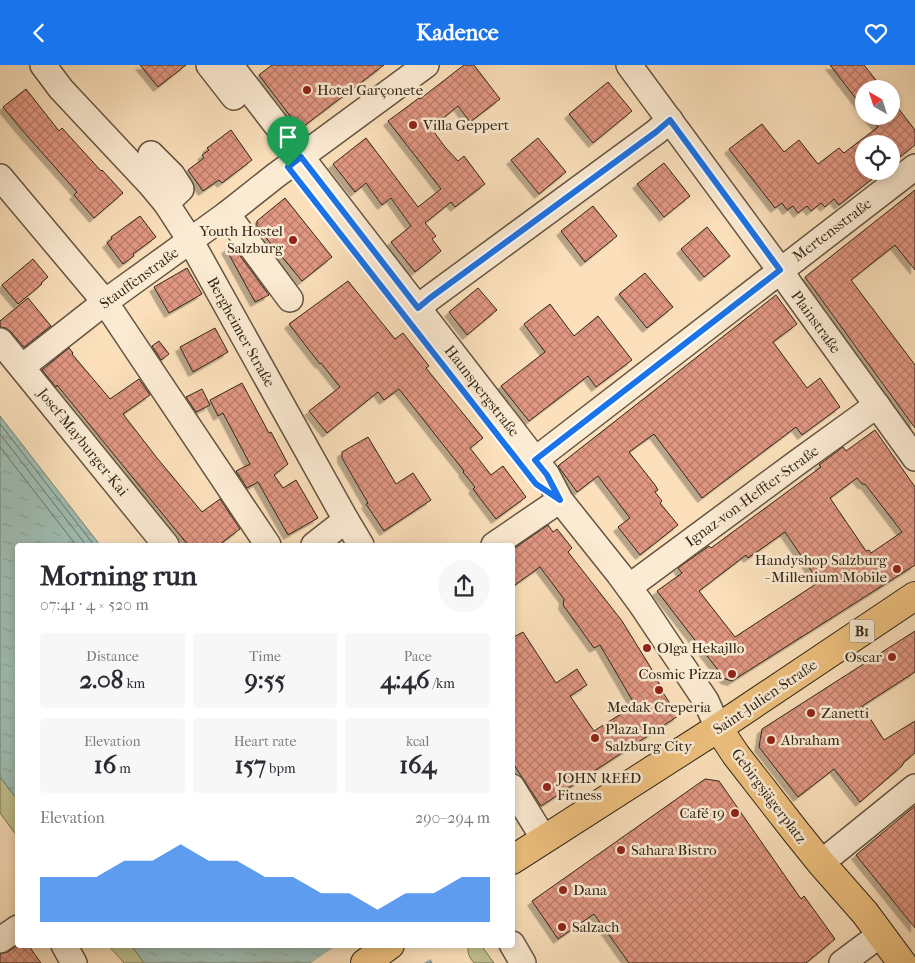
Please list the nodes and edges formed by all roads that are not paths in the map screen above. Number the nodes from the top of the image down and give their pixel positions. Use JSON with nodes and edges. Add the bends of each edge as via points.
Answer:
{"nodes":[{"id":1,"x":43,"y":65,"type":"edge"},
{"id":2,"x":209,"y":65,"type":"edge"},
{"id":3,"x":230,"y":65,"type":"edge"},
{"id":4,"x":426,"y":65,"type":"edge"},
{"id":5,"x":629,"y":65,"type":"edge"},
{"id":6,"x":670,"y":120,"type":"junction"},
{"id":7,"x":151,"y":154,"type":"dead end"},
{"id":8,"x":295,"y":162,"type":"junction"},
{"id":9,"x":915,"y":167,"type":"edge"},
{"id":10,"x":0,"y":177,"type":"edge"},
{"id":11,"x":166,"y":203,"type":"junction"},
{"id":12,"x":227,"y":214,"type":"junction"},
{"id":13,"x":190,"y":240,"type":"junction"},
{"id":14,"x":780,"y":270,"type":"junction"},
{"id":15,"x":290,"y":299,"type":"dead end"},
{"id":16,"x":105,"y":302,"type":"junction"},
{"id":17,"x":418,"y":308,"type":"junction"},
{"id":18,"x":0,"y":341,"type":"edge"},
{"id":19,"x":22,"y":367,"type":"junction"},
{"id":20,"x":877,"y":405,"type":"junction"},
{"id":21,"x":915,"y":458,"type":"edge"},
{"id":22,"x":535,"y":460,"type":"junction"},
{"id":23,"x":560,"y":500,"type":"junction"},
{"id":24,"x":346,"y":520,"type":"junction"},
{"id":25,"x":164,"y":543,"type":"edge"},
{"id":26,"x":267,"y":543,"type":"edge"},
{"id":27,"x":317,"y":543,"type":"edge"},
{"id":28,"x":360,"y":543,"type":"edge"},
{"id":29,"x":497,"y":543,"type":"edge"},
{"id":30,"x":629,"y":587,"type":"junction"},
{"id":31,"x":915,"y":596,"type":"edge"},
{"id":32,"x":718,"y":728,"type":"junction"},
{"id":33,"x":915,"y":787,"type":"edge"},
{"id":34,"x":515,"y":791,"type":"edge"},
{"id":35,"x":544,"y":839,"type":"junction"},
{"id":36,"x":515,"y":858,"type":"edge"},
{"id":37,"x":821,"y":863,"type":"junction"},
{"id":38,"x":15,"y":930,"type":"edge"},
{"id":39,"x":881,"y":934,"type":"junction"},
{"id":40,"x":0,"y":940,"type":"edge"},
{"id":41,"x":66,"y":948,"type":"edge"},
{"id":42,"x":386,"y":948,"type":"edge"},
{"id":43,"x":514,"y":948,"type":"edge"},
{"id":44,"x":74,"y":963,"type":"edge"},
{"id":45,"x":365,"y":963,"type":"edge"},
{"id":46,"x":522,"y":963,"type":"edge"},
{"id":47,"x":842,"y":963,"type":"edge"},
{"id":48,"x":902,"y":963,"type":"edge"}],
"edges":[{"from":1,"to":11,"type":"street","name":"Bergheimer Straße","via":[[61,89]]},
{"from":2,"to":8,"type":"street"},
{"from":3,"to":8,"type":"street","name":"Haunspergstraße"},
{"from":4,"to":8,"type":"street","name":"Stauffenstraße"},
{"from":5,"to":6,"type":"street","name":"Plainstraße"},
{"from":6,"to":14,"type":"street","name":"Plainstraße","via":[[705,152]]},
{"from":6,"to":17,"type":"street"},
{"from":7,"to":11,"type":"street","via":[[181,189]]},
{"from":8,"to":12,"type":"street","name":"Stauffenstraße"},
{"from":8,"to":17,"type":"street","name":"Haunspergstraße"},
{"from":8,"to":23,"type":"street","via":[[536,484]]},
{"from":9,"to":14,"type":"street","name":"Mertensstraße"},
{"from":10,"to":16,"type":"street"},
{"from":11,"to":13,"type":"street","name":"Bergheimer Straße"},
{"from":12,"to":13,"type":"street","name":"Stauffenstraße"},
{"from":12,"to":15,"type":"street"},
{"from":13,"to":16,"type":"street","name":"Stauffenstraße"},
{"from":13,"to":24,"type":"street","name":"Bergheimer Straße"},
{"from":14,"to":20,"type":"street","name":"Plainstraße"},
{"from":14,"to":22,"type":"street","name":"Mertensstraße"},
{"from":16,"to":19,"type":"street","name":"Stauffenstraße"},
{"from":16,"to":26,"type":"street"},
{"from":17,"to":22,"type":"street","name":"Haunspergstraße"},
{"from":18,"to":19,"type":"street","name":"Josef-Mayburger-Kai"},
{"from":19,"to":25,"type":"street","name":"Josef-Mayburger-Kai"},
{"from":20,"to":21,"type":"street","name":"Plainstraße"},
{"from":20,"to":30,"type":"street","name":"Ignaz-von-Heffter-Straße"},
{"from":22,"to":23,"type":"street","name":"Haunspergstraße"},
{"from":23,"to":29,"type":"street"},
{"from":23,"to":30,"type":"street","name":"Haunspergstraße"},
{"from":24,"to":27,"type":"street"},
{"from":24,"to":28,"type":"street","name":"Bergheimer Straße"},
{"from":30,"to":32,"type":"street","name":"Haunspergstraße","via":[[706,701]]},
{"from":31,"to":32,"type":"main road","name":"Saint-Julien-Straße","number":"B1"},
{"from":32,"to":35,"type":"main road","name":"Saint-Julien-Straße","number":"B1"},
{"from":32,"to":37,"type":"main road","name":"Gebirgsjägerplatz"},
{"from":33,"to":37,"type":"street"},
{"from":34,"to":35,"type":"street"},
{"from":35,"to":36,"type":"main road","name":"Saint-Julien-Straße","number":"B1"},
{"from":37,"to":39,"type":"main road","name":"Gebirgsjägerplatz"},
{"from":38,"to":40,"type":"street"},
{"from":39,"to":47,"type":"street"},
{"from":39,"to":48,"type":"main road","name":"Gebirgsjägerplatz"},
{"from":41,"to":44,"type":"street"},
{"from":42,"to":45,"type":"main road"},
{"from":43,"to":46,"type":"street"}]}
